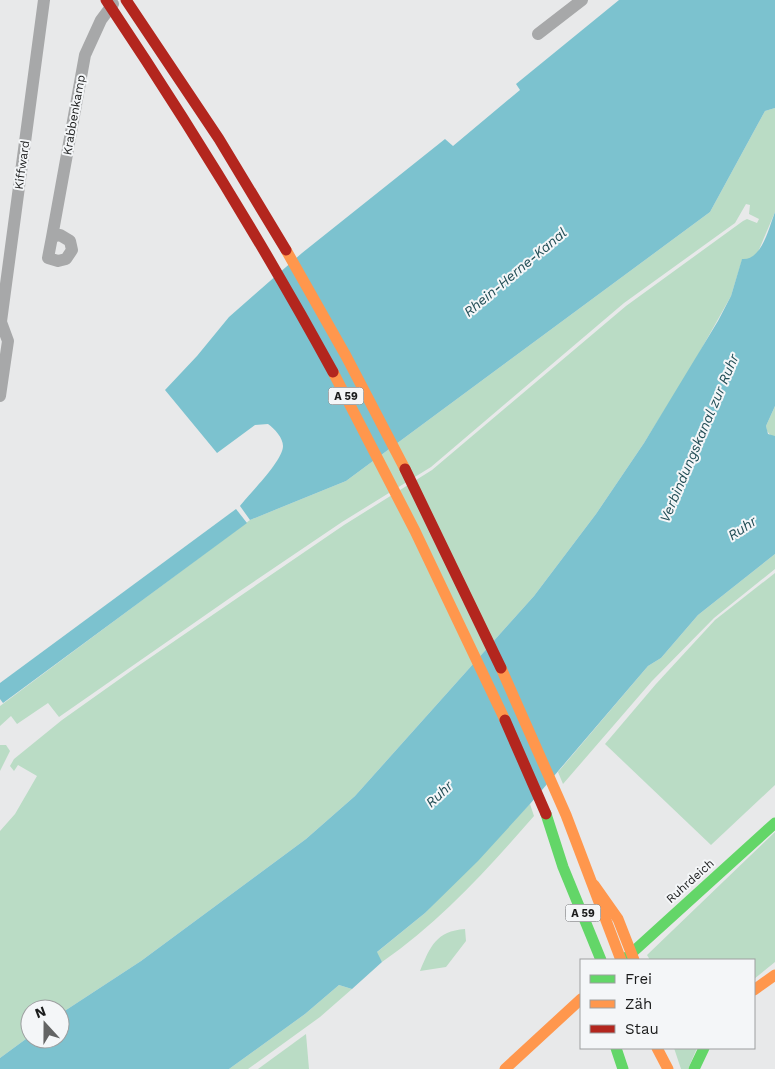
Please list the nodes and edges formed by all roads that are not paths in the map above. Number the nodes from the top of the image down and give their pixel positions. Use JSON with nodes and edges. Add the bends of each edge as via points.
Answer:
{"nodes":[{"id":1,"x":44,"y":0,"type":"edge"},
{"id":2,"x":106,"y":0,"type":"edge"},
{"id":3,"x":116,"y":0,"type":"edge"},
{"id":4,"x":126,"y":0,"type":"edge"},
{"id":5,"x":582,"y":0,"type":"edge"},
{"id":6,"x":538,"y":34,"type":"dead end"},
{"id":7,"x":52,"y":237,"type":"dead end"},
{"id":8,"x":1,"y":326,"type":"edge"},
{"id":9,"x":0,"y":396,"type":"edge"},
{"id":10,"x":775,"y":823,"type":"edge"},
{"id":11,"x":563,"y":866,"type":"junction"},
{"id":12,"x":594,"y":886,"type":"junction"},
{"id":13,"x":576,"y":930,"type":"dead end"},
{"id":14,"x":601,"y":959,"type":"edge"},
{"id":15,"x":622,"y":959,"type":"edge"},
{"id":16,"x":623,"y":959,"type":"edge"},
{"id":17,"x":634,"y":959,"type":"edge"},
{"id":18,"x":775,"y":975,"type":"edge"},
{"id":19,"x":755,"y":989,"type":"edge"},
{"id":20,"x":580,"y":1000,"type":"edge"},
{"id":21,"x":611,"y":1049,"type":"edge"},
{"id":22,"x":616,"y":1049,"type":"edge"},
{"id":23,"x":652,"y":1049,"type":"edge"},
{"id":24,"x":658,"y":1049,"type":"edge"},
{"id":25,"x":704,"y":1049,"type":"edge"},
{"id":26,"x":610,"y":1063,"type":"dead end"},
{"id":27,"x":505,"y":1069,"type":"edge"},
{"id":28,"x":623,"y":1069,"type":"edge"},
{"id":29,"x":659,"y":1069,"type":"edge"},
{"id":30,"x":668,"y":1069,"type":"edge"},
{"id":31,"x":694,"y":1069,"type":"edge"}],
"edges":[{"from":1,"to":8,"type":"street","name":"Kiffward"},
{"from":2,"to":11,"type":"main road","number":"A 59","bridge":true,"via":[[228,186],[310,328],[418,537],[511,733],[546,814]]},
{"from":3,"to":7,"type":"street","name":"Krabbenkamp","via":[[101,20],[85,55]]},
{"from":4,"to":12,"type":"main road","number":"A 59","via":[[242,178],[385,426],[485,633],[572,825]]},
{"from":5,"to":6,"type":"street"},
{"from":8,"to":9,"type":"street","name":"Kiffward","via":[[8,341]]},
{"from":10,"to":16,"type":"main road","name":"Ruhrdeich"},
{"from":11,"to":13,"type":"main road"},
{"from":11,"to":14,"type":"main road","number":"A 59"},
{"from":12,"to":15,"type":"main road","number":"A 59"},
{"from":12,"to":17,"type":"main road","bridge":true,"via":[[618,919]]},
{"from":18,"to":19,"type":"main road"},
{"from":20,"to":27,"type":"main road"},
{"from":21,"to":26,"type":"main road"},
{"from":22,"to":28,"type":"main road"},
{"from":23,"to":29,"type":"main road"},
{"from":24,"to":30,"type":"main road"},
{"from":25,"to":31,"type":"main road"}]}
